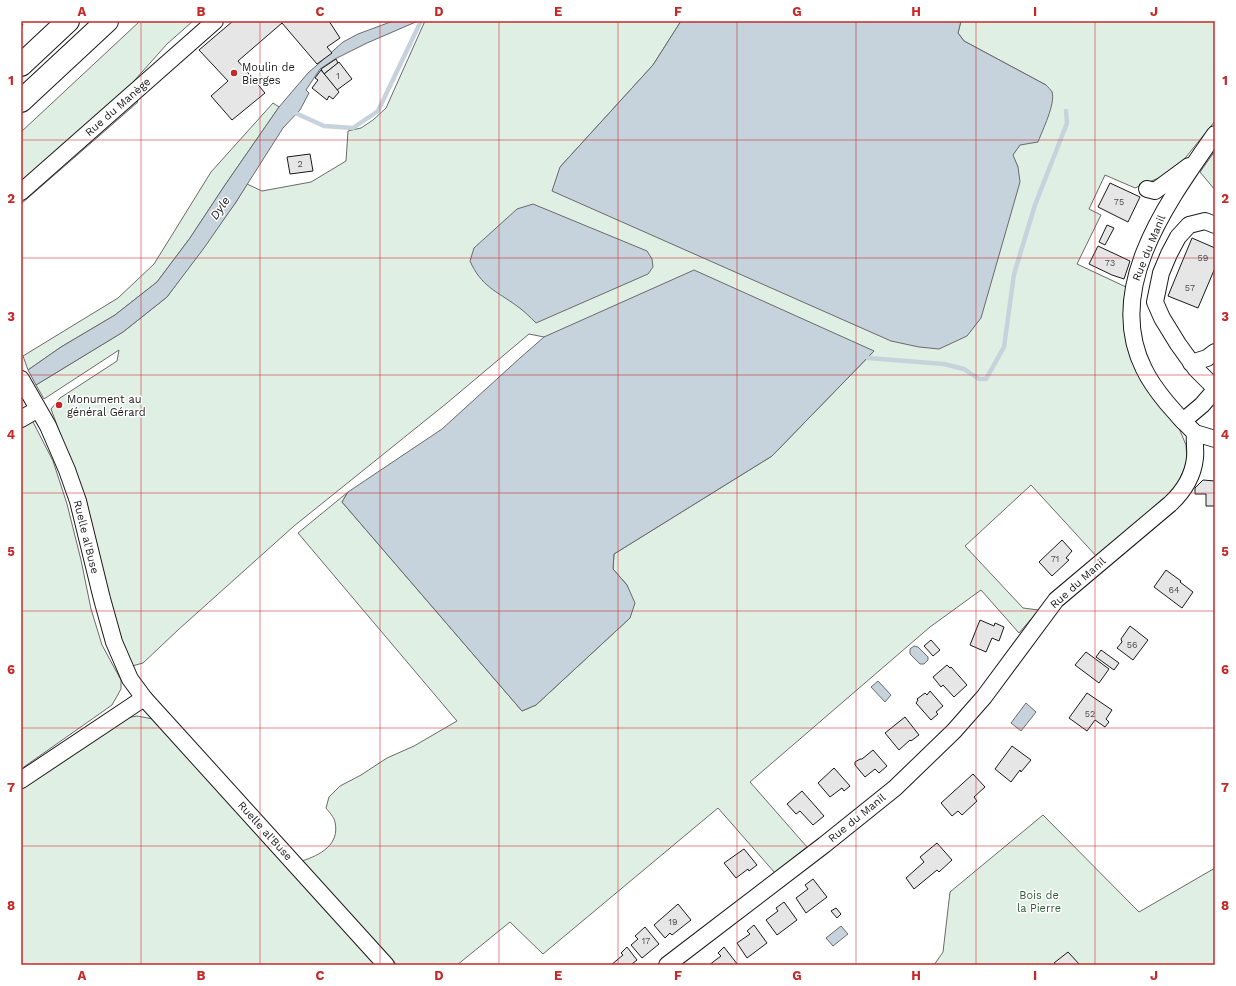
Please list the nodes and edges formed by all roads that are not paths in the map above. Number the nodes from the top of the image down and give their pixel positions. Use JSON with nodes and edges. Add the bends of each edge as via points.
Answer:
{"nodes":[{"id":1,"x":68,"y":21,"type":"edge"},
{"id":2,"x":107,"y":21,"type":"edge"},
{"id":3,"x":216,"y":21,"type":"edge"},
{"id":4,"x":21,"y":65,"type":"edge"},
{"id":5,"x":21,"y":101,"type":"edge"},
{"id":6,"x":1215,"y":134,"type":"edge"},
{"id":7,"x":1198,"y":158,"type":"junction"},
{"id":8,"x":1147,"y":189,"type":"dead end"},
{"id":9,"x":21,"y":192,"type":"edge"},
{"id":10,"x":1215,"y":225,"type":"edge"},
{"id":11,"x":1215,"y":352,"type":"edge"},
{"id":12,"x":1191,"y":363,"type":"junction"},
{"id":13,"x":24,"y":386,"type":"edge"},
{"id":14,"x":1215,"y":389,"type":"edge"},
{"id":15,"x":38,"y":409,"type":"junction"},
{"id":16,"x":21,"y":419,"type":"edge"},
{"id":17,"x":1183,"y":421,"type":"junction"},
{"id":18,"x":1195,"y":433,"type":"junction"},
{"id":19,"x":1215,"y":440,"type":"edge"},
{"id":20,"x":144,"y":698,"type":"junction"},
{"id":21,"x":21,"y":780,"type":"edge"},
{"id":22,"x":386,"y":965,"type":"edge"},
{"id":23,"x":667,"y":965,"type":"edge"}],
"edges":[{"from":1,"to":4,"type":"highway"},
{"from":2,"to":5,"type":"highway"},
{"from":3,"to":9,"type":"street","name":"Rue du Manège"},
{"from":6,"to":7,"type":"street","name":"Rue du Manil"},
{"from":7,"to":8,"type":"street","via":[[1155,191]]},
{"from":7,"to":17,"type":"street","name":"Rue du Manil","via":[[1154,231],[1137,276],[1131,302],[1133,336],[1144,369]]},
{"from":10,"to":12,"type":"street","via":[[1205,221],[1189,225],[1178,237],[1161,273],[1155,302],[1162,318]]},
{"from":11,"to":12,"type":"street","via":[[1207,358]]},
{"from":12,"to":14,"type":"street"},
{"from":13,"to":15,"type":"street","name":"Ruelle al'Buse"},
{"from":14,"to":17,"type":"street","via":[[1202,405]]},
{"from":15,"to":16,"type":"street"},
{"from":15,"to":20,"type":"street","name":"Ruelle al'Buse","via":[[58,447],[78,501],[114,642],[130,679]]},
{"from":17,"to":18,"type":"street","name":"Rue du Manil"},
{"from":18,"to":19,"type":"street"},
{"from":18,"to":23,"type":"street","name":"Rue du Manil","via":[[1194,465],[1190,479],[1176,499],[1056,600],[984,697],[954,731],[895,788]]},
{"from":20,"to":21,"type":"street"},
{"from":20,"to":22,"type":"street","name":"Ruelle al'Buse"}]}
